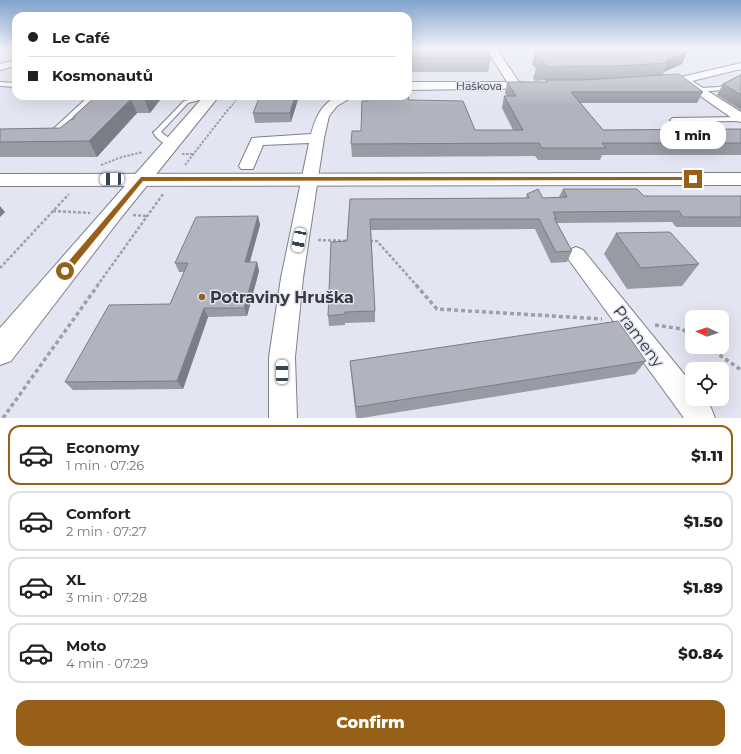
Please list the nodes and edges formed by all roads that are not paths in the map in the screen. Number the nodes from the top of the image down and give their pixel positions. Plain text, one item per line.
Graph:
1 (503, 68) edge
2 (738, 69) edge
3 (741, 77) edge
4 (681, 80) junction
5 (650, 82) edge
6 (0, 84) edge
7 (12, 85) edge
8 (412, 86) edge
9 (515, 86) junction
10 (544, 86) edge
11 (699, 90) junction
12 (91, 100) edge
13 (209, 100) edge
14 (339, 100) edge
15 (741, 119) edge
16 (673, 120) dead end
17 (69, 132) edge
18 (317, 138) junction
19 (247, 166) dead end
20 (141, 179) junction
21 (311, 179) junction
22 (741, 179) edge
23 (0, 180) edge
24 (576, 254) dead end
25 (0, 351) edge
26 (283, 418) edge
27 (701, 418) edge

1 - 9 street
2 - 4 street
3 - 11 lane
4 - 5 street
4 - 11 street
6 - 7 lane
8 - 9 street, Haškova
9 - 10 street, Haškova
11 - 15 street
12 - 17 lane
13 - 20 street
14 - 18 street
15 - 16 lane
18 - 19 street
18 - 21 street
20 - 21 street
20 - 23 street
20 - 25 street
21 - 22 street
21 - 26 street
24 - 27 street, Prameny

